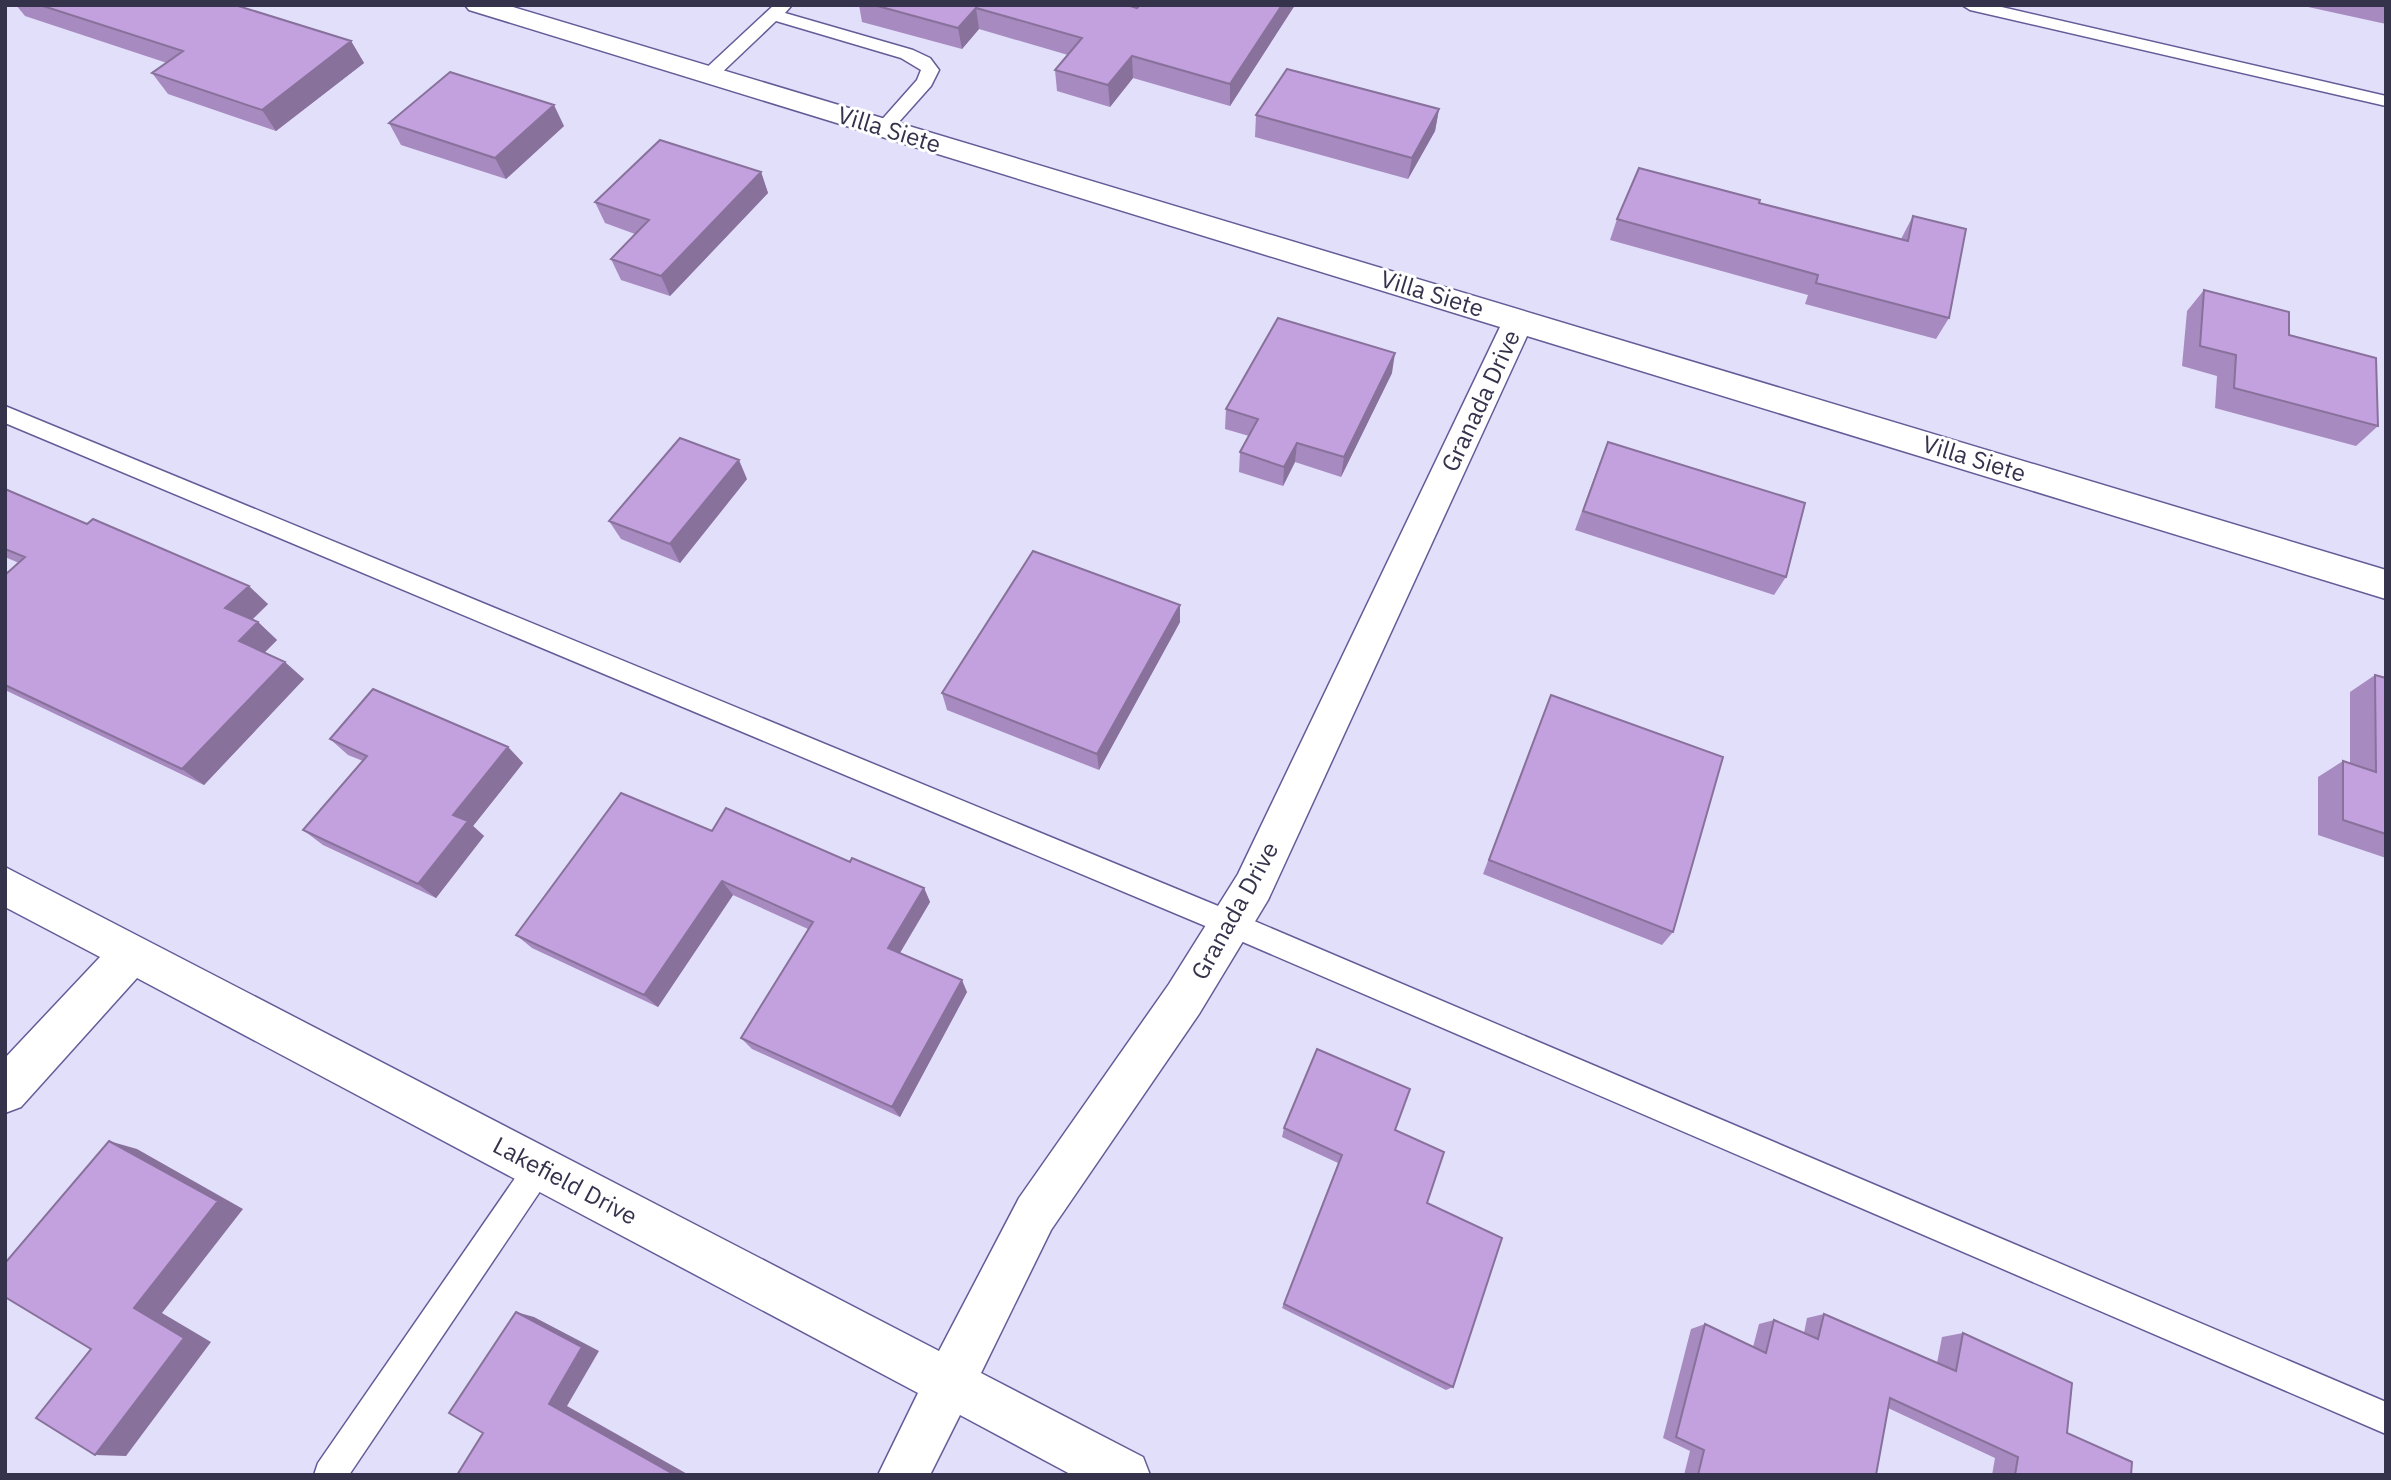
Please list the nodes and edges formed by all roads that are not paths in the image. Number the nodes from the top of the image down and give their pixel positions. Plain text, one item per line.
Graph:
1 (478, 5) edge
2 (1970, 5) edge
3 (778, 10) edge
4 (709, 75) junction
5 (2386, 102) edge
6 (884, 128) junction
7 (1519, 320) junction
8 (5, 414) edge
9 (2386, 585) edge
10 (5, 886) edge
11 (1231, 924) junction
12 (132, 953) junction
13 (5, 1091) edge
14 (539, 1168) junction
15 (948, 1382) junction
16 (2386, 1418) edge
17 (330, 1475) edge
18 (903, 1475) edge
19 (1125, 1475) edge

1 - 4 street, Villa Siete
2 - 5 lane
3 - 4 lane
3 - 6 lane
4 - 6 street, Villa Siete
6 - 7 street, Villa Siete
7 - 9 street, Villa Siete
7 - 11 street, Granada Drive
8 - 11 lane
10 - 12 street, Lakefield Drive
11 - 15 street, Granada Drive
11 - 16 lane
12 - 13 street
12 - 14 street, Lakefield Drive
14 - 15 street, Lakefield Drive
14 - 17 lane
15 - 18 street, Granada Drive
15 - 19 street, Lakefield Drive

